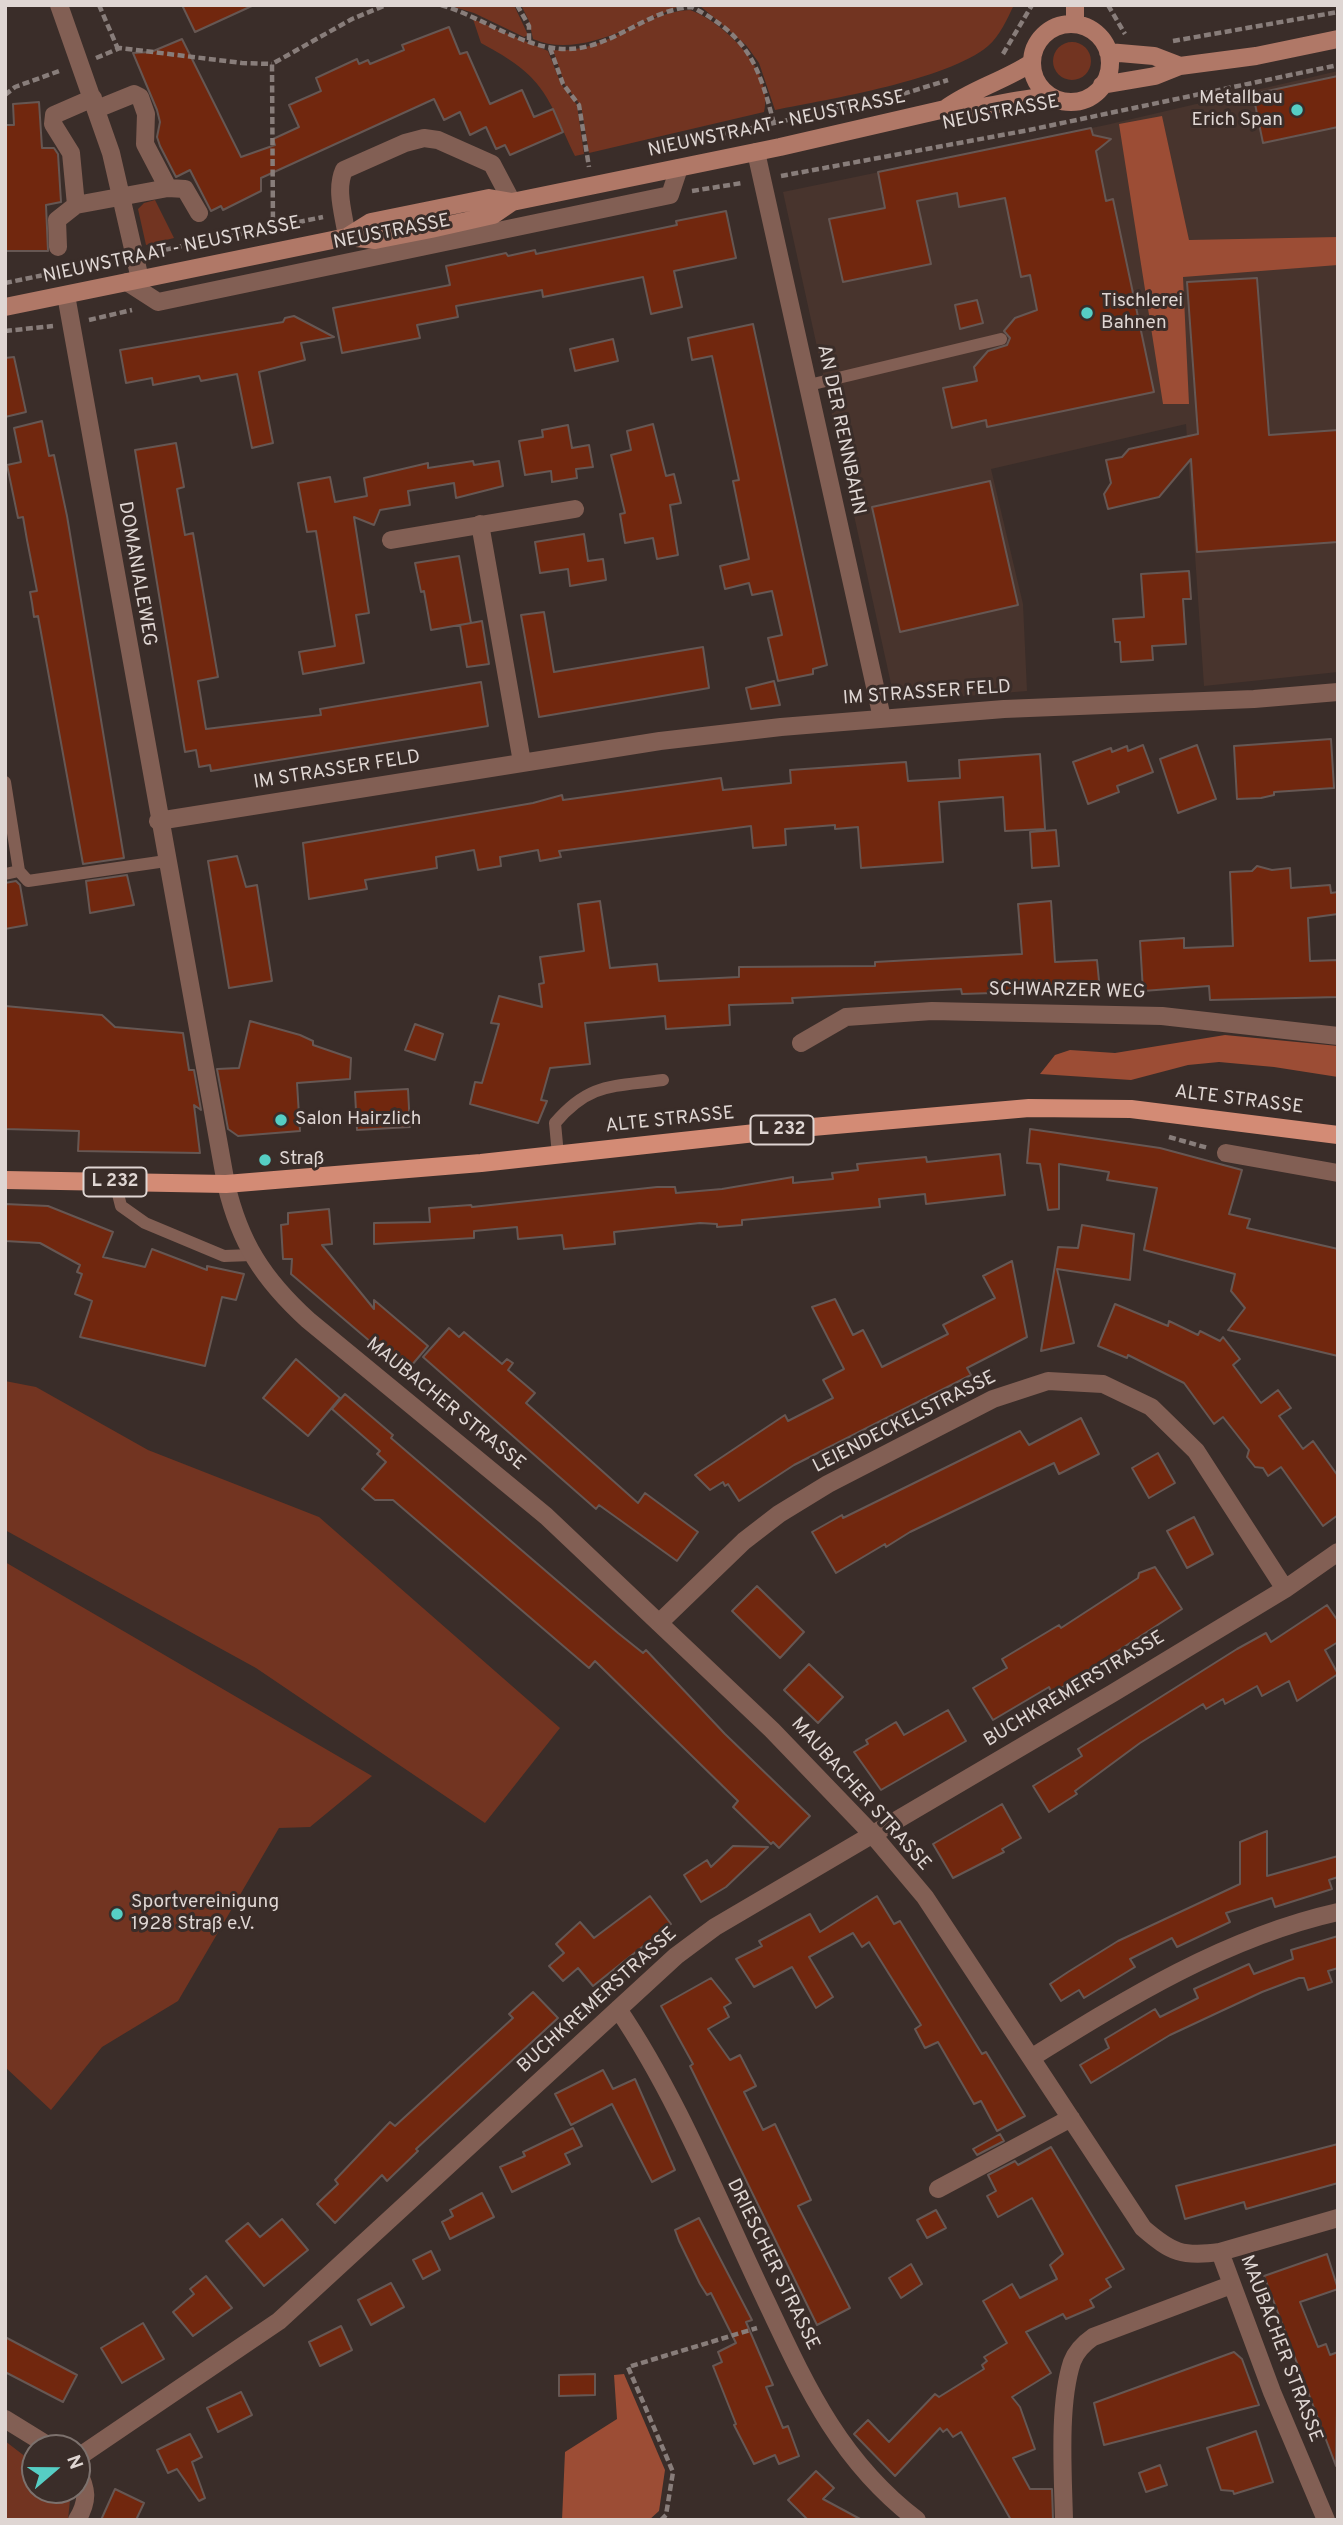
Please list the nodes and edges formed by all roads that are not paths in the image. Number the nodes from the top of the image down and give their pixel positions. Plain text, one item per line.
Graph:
1 (59, 5) edge
2 (1075, 5) edge
3 (1075, 24) junction
4 (1338, 39) edge
5 (1108, 52) junction
6 (1031, 63) junction
7 (1180, 65) junction
8 (1102, 85) junction
9 (1051, 97) junction
10 (95, 103) junction
11 (946, 109) junction
12 (756, 152) junction
13 (679, 169) junction
14 (168, 188) junction
15 (123, 197) junction
16 (512, 202) junction
17 (76, 205) junction
18 (199, 213) dead end
19 (347, 237) junction
20 (58, 247) dead end
21 (133, 281) junction
22 (66, 295) junction
23 (10, 309) edge
24 (1001, 339) dead end
25 (809, 385) junction
26 (575, 509) dead end
27 (480, 524) junction
28 (391, 540) dead end
29 (1338, 692) edge
30 (882, 718) junction
31 (522, 762) junction
32 (5, 782) edge
33 (158, 821) junction
34 (166, 861) junction
35 (19, 871) junction
36 (5, 874) edge
37 (1338, 1036) edge
38 (801, 1043) dead end
39 (663, 1080) dead end
40 (1338, 1135) edge
41 (1226, 1153) dead end
42 (558, 1155) junction
43 (1338, 1173) edge
44 (5, 1180) edge
45 (115, 1182) junction
46 (226, 1184) junction
47 (252, 1255) junction
48 (1338, 1552) edge
49 (1285, 1589) junction
50 (660, 1622) junction
51 (872, 1834) junction
52 (1338, 1912) edge
53 (618, 2009) junction
54 (1031, 2058) junction
55 (1071, 2118) junction
56 (938, 2189) dead end
57 (1338, 2218) edge
58 (1220, 2252) junction
59 (1231, 2285) junction
60 (5, 2419) edge
61 (29, 2434) edge
62 (91, 2449) edge
63 (86, 2504) edge
64 (77, 2520) edge
65 (917, 2520) edge
66 (1064, 2520) edge
67 (1326, 2520) edge

1 - 10 street
2 - 3 street
3 - 5 street
3 - 6 street
4 - 7 street
5 - 7 street
5 - 8 street
6 - 9 street
6 - 11 street
7 - 8 street
8 - 9 street
9 - 11 street, NIEUWSTRAAT - NEUSTRASSE
10 - 14 street
10 - 15 street
10 - 17 street
11 - 12 street, NIEUWSTRAAT - NEUSTRASSE
12 - 13 street, NIEUWSTRAAT - NEUSTRASSE
12 - 25 street, AN DER RENNBAHN
13 - 16 street, NIEUWSTRAAT - NEUSTRASSE
13 - 21 street, NEUSTRASSE
14 - 15 street
14 - 18 street
15 - 17 street
15 - 21 street
16 - 19 street, NEUSTRASSE
16 - 19 street
17 - 20 street
19 - 21 street, NIEUWSTRAAT - NEUSTRASSE
21 - 22 street, NIEUWSTRAAT - NEUSTRASSE
22 - 23 street, NIEUWSTRAAT - NEUSTRASSE
22 - 33 street, DOMANIALEWEG
24 - 25 lane
25 - 30 street, AN DER RENNBAHN
26 - 27 street
27 - 28 street
27 - 31 street
29 - 30 street, IM STRASSER FELD
30 - 31 street, IM STRASSER FELD
31 - 33 street, IM STRASSER FELD
32 - 35 lane
33 - 34 street, DOMANIALEWEG
34 - 35 lane
34 - 46 street, DOMANIALEWEG
35 - 36 lane
37 - 38 street, SCHWARZER WEG
39 - 42 lane
40 - 42 main road, ALTE STRASSE / L 232
41 - 43 street
42 - 46 main road, ALTE STRASSE / L 232
44 - 45 main road, ALTE STRASSE / L 232
45 - 46 main road, ALTE STRASSE / L 232
45 - 47 lane
46 - 47 street, MAUBACHER STRASSE
47 - 50 street, MAUBACHER STRASSE
48 - 49 street, BUCHKREMERSTRASSE
49 - 50 street, LEIENDECKELSTRASSE
49 - 51 street, BUCHKREMERSTRASSE
50 - 51 street, MAUBACHER STRASSE
51 - 53 street, BUCHKREMERSTRASSE
51 - 54 street, MAUBACHER STRASSE
52 - 54 street
53 - 62 street, BUCHKREMERSTRASSE
53 - 65 street, DRIESCHER STRASSE
54 - 55 street, MAUBACHER STRASSE
55 - 56 street
55 - 58 street, MAUBACHER STRASSE
57 - 58 street
58 - 59 street, MAUBACHER STRASSE
59 - 66 street
59 - 67 street, MAUBACHER STRASSE
60 - 61 street
63 - 64 street

